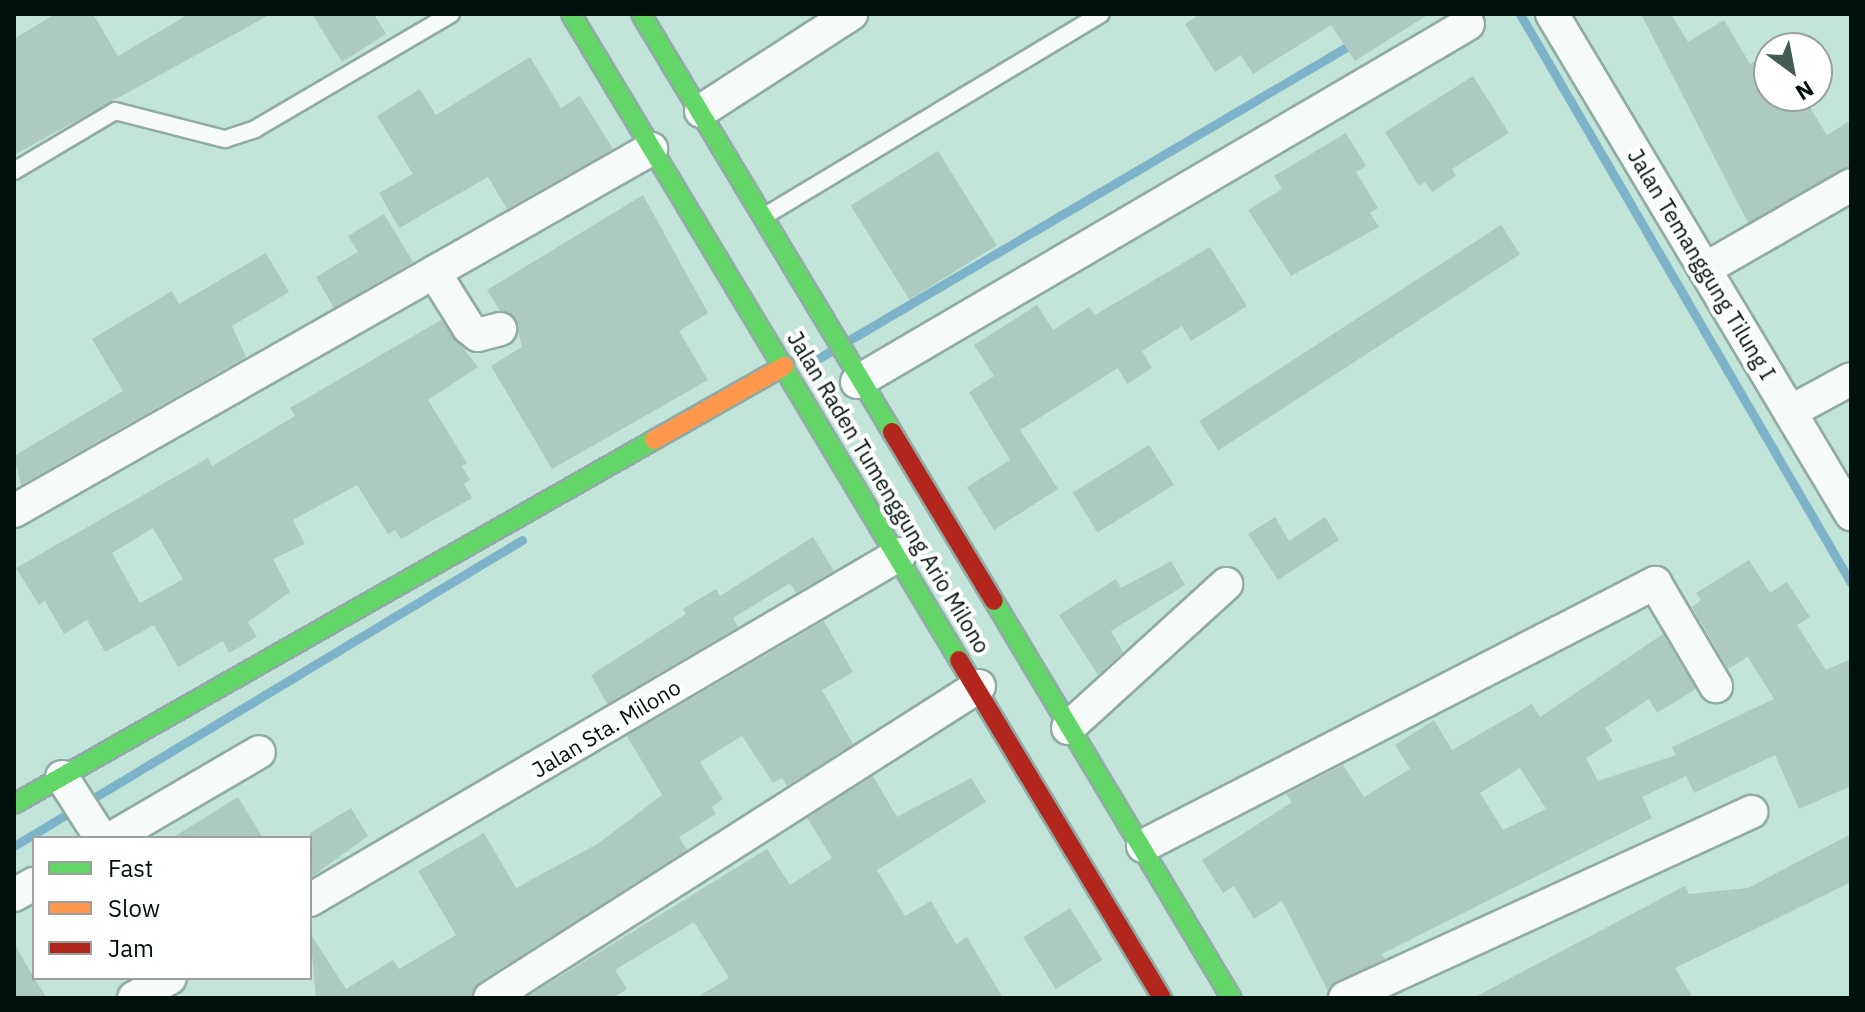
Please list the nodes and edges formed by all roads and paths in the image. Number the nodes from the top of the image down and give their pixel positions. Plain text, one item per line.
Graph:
1 (451, 14) edge
2 (571, 14) edge
3 (641, 14) edge
4 (851, 14) edge
5 (1101, 14) edge
6 (1552, 14) edge
7 (1468, 24) dead end
8 (701, 111) junction
9 (651, 149) junction
10 (14, 171) edge
11 (1851, 185) edge
12 (761, 218) junction
13 (1705, 269) junction
14 (434, 272) junction
15 (500, 329) dead end
16 (788, 372) junction
17 (1851, 379) edge
18 (856, 381) junction
19 (1790, 412) junction
20 (14, 511) edge
21 (1851, 514) edge
22 (900, 554) junction
23 (1226, 584) dead end
24 (979, 686) junction
25 (1716, 686) dead end
26 (1068, 728) junction
27 (259, 752) dead end
28 (14, 804) edge
29 (1752, 812) dead end
30 (89, 817) edge
31 (1143, 846) junction
32 (32, 885) edge
33 (14, 895) edge
34 (312, 899) edge
35 (166, 980) edge
36 (1160, 997) edge
37 (134, 998) edge
38 (490, 998) edge
39 (1232, 998) edge
40 (1345, 998) edge

1 - 10 lane
2 - 9 main road, Jalan Raden Tumenggung Ario Milono
3 - 8 main road, Jalan Raden Tumenggung Ario Milono
4 - 8 street
5 - 12 lane
6 - 13 street, Jalan Temanggung Tilung I
7 - 18 street
8 - 12 main road, Jalan Raden Tumenggung Ario Milono
9 - 14 street
9 - 16 main road, Jalan Raden Tumenggung Ario Milono
11 - 13 street
12 - 18 main road, Jalan Raden Tumenggung Ario Milono
13 - 19 street, Jalan Temanggung Tilung I
14 - 15 street
14 - 20 street
16 - 22 main road, Jalan Raden Tumenggung Ario Milono
16 - 30 main road
17 - 19 street
18 - 26 main road, Jalan Raden Tumenggung Ario Milono
19 - 21 street, Jalan Temanggung Tilung I
22 - 24 main road, Jalan Raden Tumenggung Ario Milono
22 - 34 street, Jalan Sta. Milono
23 - 26 street
24 - 36 main road, Jalan Raden Tumenggung Ario Milono
24 - 38 street
25 - 31 street
26 - 31 main road, Jalan Raden Tumenggung Ario Milono
27 - 30 street
28 - 30 main road
29 - 40 street
31 - 39 main road, Jalan Raden Tumenggung Ario Milono
32 - 33 street
35 - 37 street

